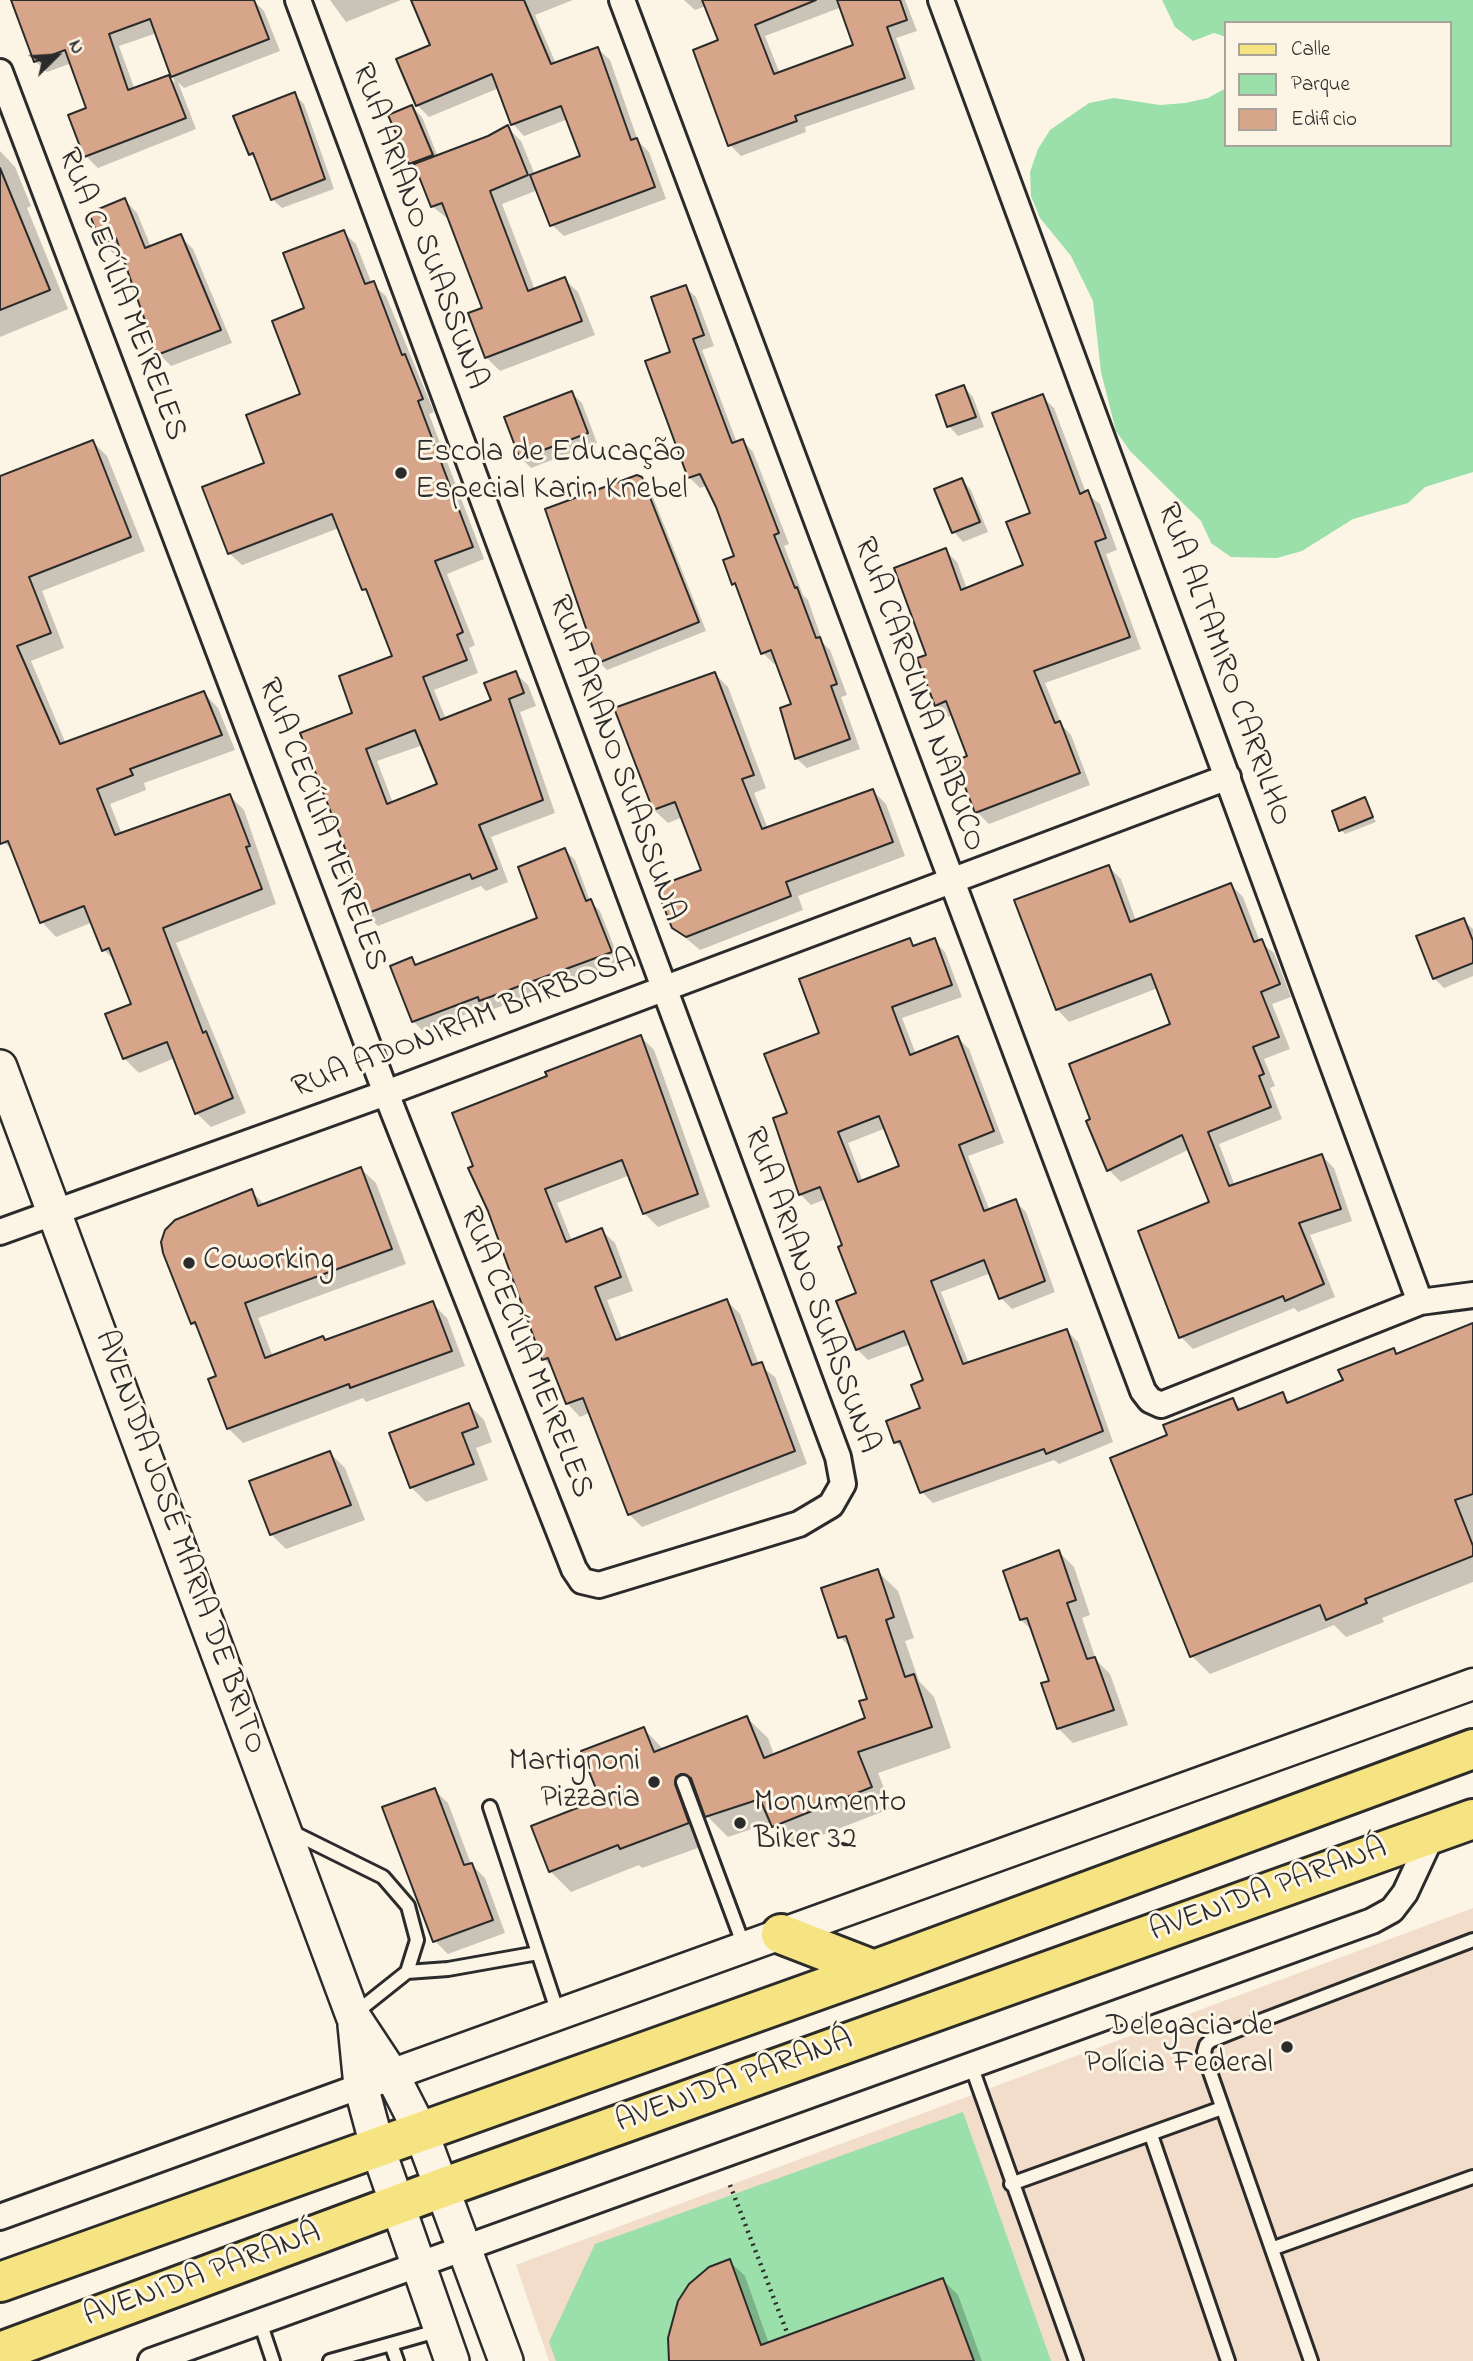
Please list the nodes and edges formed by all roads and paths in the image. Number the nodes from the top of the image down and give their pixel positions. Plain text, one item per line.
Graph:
1 (298, 0) edge
2 (622, 0) edge
3 (941, 0) edge
4 (0, 72) edge
5 (1228, 777) junction
6 (950, 880) junction
7 (663, 988) junction
8 (0, 1067) edge
9 (386, 1093) junction
10 (55, 1212) junction
11 (0, 1232) edge
12 (1473, 1295) edge
13 (1420, 1302) junction
14 (599, 1585) joint
15 (1473, 1684) edge
16 (1473, 1749) edge
17 (683, 1782) dead end
18 (490, 1807) dead end
19 (1473, 1819) edge
20 (284, 1828) junction
21 (1433, 1833) junction
22 (781, 1934) junction
23 (1473, 1940) edge
24 (744, 1947) junction
25 (538, 1953) junction
26 (874, 1970) junction
27 (407, 1972) junction
28 (558, 2014) junction
29 (354, 2017) junction
30 (971, 2065) junction
31 (376, 2081) junction
32 (1222, 2108) junction
33 (421, 2132) junction
34 (1151, 2135) junction
35 (378, 2149) junction
36 (1473, 2177) edge
37 (1012, 2184) junction
38 (730, 2185) dead end
39 (442, 2188) junction
40 (396, 2205) junction
41 (0, 2217) edge
42 (464, 2247) junction
43 (1274, 2248) junction
44 (418, 2265) junction
45 (0, 2281) edge
46 (260, 2322) junction
47 (442, 2330) junction
48 (788, 2335) dead end
49 (391, 2344) junction
50 (0, 2352) edge
51 (151, 2361) edge
52 (273, 2361) edge
53 (330, 2361) edge
54 (397, 2361) edge
55 (452, 2361) edge
56 (506, 2361) edge
57 (1076, 2361) edge
58 (1228, 2361) edge
59 (1311, 2361) edge

1 - 7 street, RUA ARIANO SUASSUNA
2 - 6 street, RUA CAROLINA NABUCO
3 - 5 street, RUA ALTAMIRO CARRILHO
4 - 9 street, RUA CECÍLIA MEIRELES
5 - 6 street, RUA ADONIRAM BARBOSA
5 - 13 street, RUA ALTAMIRO CARRILHO
6 - 7 street, RUA ADONIRAM BARBOSA
6 - 13 street, RUA CAROLINA NABUCO
7 - 9 street, RUA ADONIRAM BARBOSA
7 - 14 street, RUA ARIANO SUASSUNA
8 - 10 main road, AVENIDA JOSÉ MARIA DE BRITO
9 - 10 street, RUA ADONIRAM BARBOSA
9 - 14 street, RUA CECÍLIA MEIRELES
10 - 11 street, RUA ADONIRAM BARBOSA
10 - 20 main road, AVENIDA JOSÉ MARIA DE BRITO
12 - 13 street
15 - 22 street
16 - 26 main road, AVENIDA PARANÁ
17 - 24 lane
18 - 25 lane
19 - 21 main road, AVENIDA PARANÁ
20 - 27 lane
20 - 29 main road, AVENIDA JOSÉ MARIA DE BRITO
21 - 30 street
21 - 39 main road, AVENIDA PARANÁ
22 - 24 street
22 - 26 main road
23 - 32 lane
24 - 28 street
25 - 27 lane
25 - 28 lane
26 - 33 main road, AVENIDA PARANÁ
27 - 29 lane
28 - 31 street
29 - 31 main road, AVENIDA JOSÉ MARIA DE BRITO
30 - 37 lane
30 - 42 street
31 - 33 main road, AVENIDA JOSÉ MARIA DE BRITO
31 - 35 main road, AVENIDA JOSÉ MARIA DE BRITO
31 - 41 street
32 - 34 lane
32 - 43 lane
33 - 35 main road, AVENIDA PARANÁ
33 - 39 main road, AVENIDA JOSÉ MARIA DE BRITO
34 - 37 lane
34 - 58 lane
35 - 40 main road, AVENIDA JOSÉ MARIA DE BRITO
35 - 45 main road, AVENIDA PARANÁ
36 - 43 lane
37 - 57 lane
38 - 48 path
39 - 40 main road, AVENIDA PARANÁ
39 - 42 main road, AVENIDA JOSÉ MARIA DE BRITO
40 - 44 main road, AVENIDA JOSÉ MARIA DE BRITO
40 - 50 main road, AVENIDA PARANÁ
42 - 44 street
42 - 56 main road, AVENIDA JOSÉ MARIA DE BRITO
43 - 59 lane
44 - 46 street
44 - 47 main road, AVENIDA JOSÉ MARIA DE BRITO
46 - 51 street
46 - 52 lane
47 - 49 lane
47 - 55 main road, AVENIDA JOSÉ MARIA DE BRITO
49 - 53 lane
49 - 54 lane

